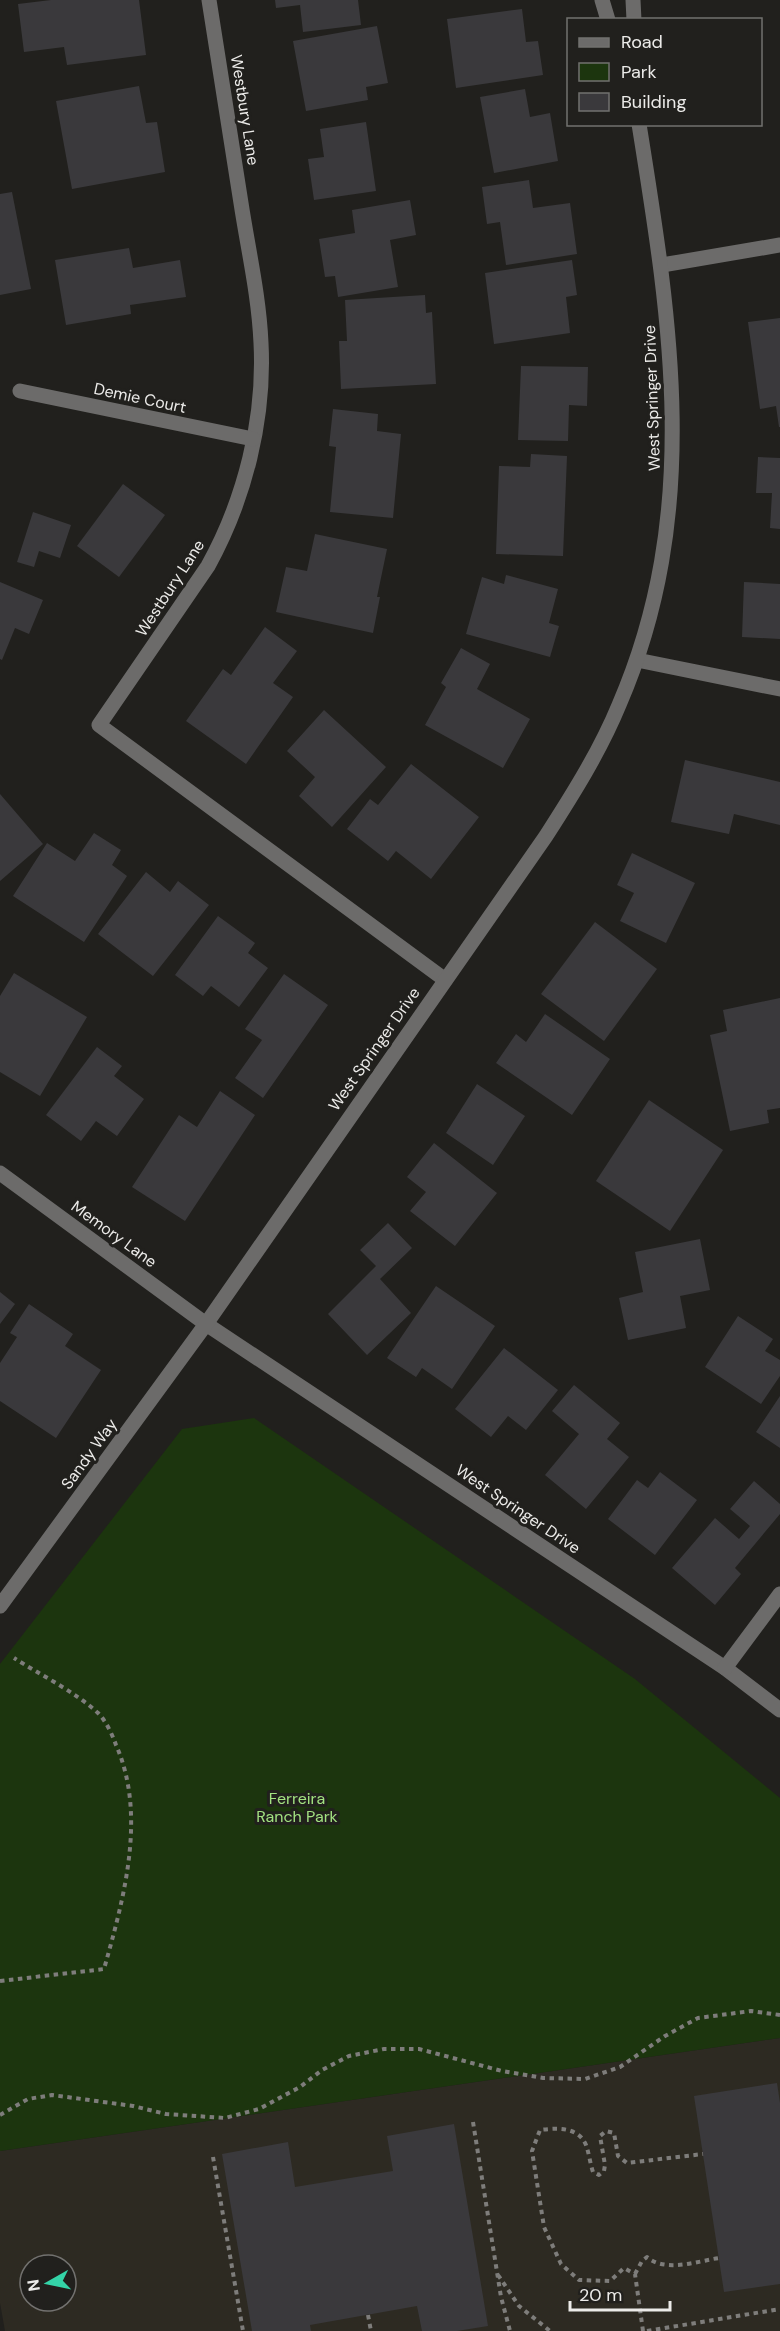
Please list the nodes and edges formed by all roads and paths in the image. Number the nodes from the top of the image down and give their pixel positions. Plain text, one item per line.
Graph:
1 (209, 0) edge
2 (602, 0) edge
3 (633, 0) edge
4 (607, 18) edge
5 (633, 18) edge
6 (639, 126) edge
7 (780, 245) edge
8 (662, 266) junction
9 (20, 391) dead end
10 (253, 439) junction
11 (637, 660) junction
12 (780, 689) edge
13 (444, 979) junction
14 (0, 1173) edge
15 (206, 1324) junction
16 (780, 1594) edge
17 (0, 1606) edge
18 (14, 1658) dead end
19 (725, 1668) junction
20 (780, 1710) edge
21 (0, 1981) edge
22 (780, 2015) edge
23 (0, 2115) edge
24 (473, 2122) dead end
25 (703, 2154) dead end
26 (213, 2157) dead end
27 (719, 2258) dead end
28 (497, 2273) junction
29 (635, 2274) junction
30 (780, 2308) edge
31 (368, 2315) dead end
32 (243, 2331) edge
33 (371, 2331) edge
34 (510, 2331) edge
35 (550, 2331) edge
36 (645, 2331) edge

1 - 10 street, Westbury Lane
2 - 4 street
3 - 5 street
6 - 8 street, West Springer Drive
7 - 8 street
8 - 11 street, West Springer Drive
9 - 10 street, Demie Court
10 - 13 street, Westbury Lane
11 - 12 street
11 - 13 street, West Springer Drive
13 - 15 street, West Springer Drive
14 - 15 street, Memory Lane
15 - 17 street, Sandy Way
15 - 19 street, West Springer Drive
16 - 19 street
18 - 21 path
19 - 20 street, West Springer Drive
22 - 23 path
24 - 28 path
25 - 29 path
26 - 32 path
27 - 29 path
28 - 34 path
28 - 35 path
29 - 36 path
30 - 36 path
31 - 33 path

